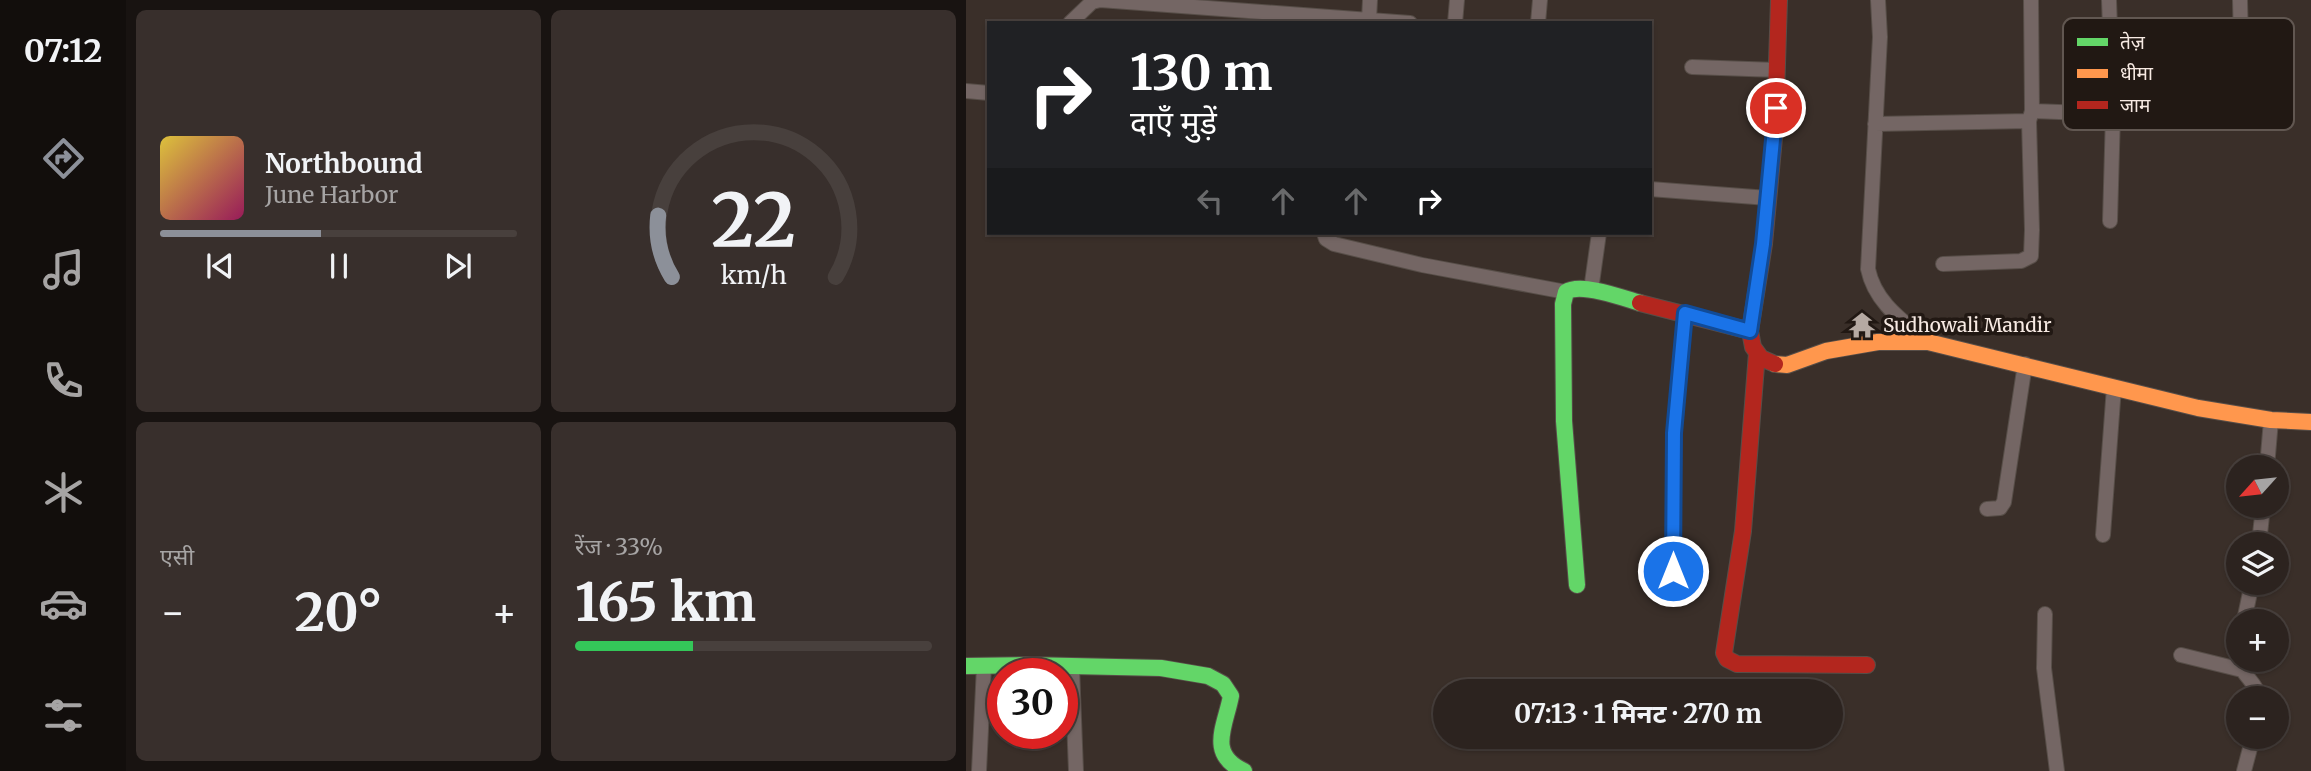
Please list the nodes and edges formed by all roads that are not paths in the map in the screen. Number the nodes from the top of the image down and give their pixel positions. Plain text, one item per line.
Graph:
1 (1109, 0) edge
2 (1370, 0) edge
3 (1457, 0) edge
4 (1540, 0) edge
5 (1779, 0) edge
6 (1878, 0) edge
7 (2031, 0) edge
8 (2109, 0) edge
9 (2240, 0) edge
10 (1194, 3) edge
11 (1278, 6) edge
12 (2110, 18) edge
13 (2240, 18) edge
14 (1369, 20) junction
15 (1072, 21) edge
16 (1383, 21) edge
17 (1455, 21) edge
18 (1538, 21) edge
19 (1692, 67) dead end
20 (1777, 71) junction
21 (966, 91) edge
22 (987, 93) edge
23 (2063, 115) edge
24 (2031, 116) junction
25 (1875, 124) junction
26 (2113, 130) edge
27 (1652, 189) edge
28 (1768, 198) junction
29 (2110, 220) dead end
30 (1325, 235) edge
31 (1599, 235) edge
32 (1943, 264) dead end
33 (1591, 290) junction
34 (1566, 292) junction
35 (1685, 313) junction
36 (1750, 331) junction
37 (1927, 342) junction
38 (1757, 353) junction
39 (2025, 364) junction
40 (2114, 387) junction
41 (2271, 419) junction
42 (2311, 422) edge
43 (2267, 455) edge
44 (1987, 509) dead end
45 (2103, 535) dead end
46 (1673, 571) dead end
47 (1577, 585) dead end
48 (2045, 614) dead end
49 (2181, 655) dead end
50 (1867, 665) dead end
51 (966, 666) edge
52 (984, 666) junction
53 (987, 666) edge
54 (2226, 666) edge
55 (1078, 667) edge
56 (2244, 672) edge
57 (2255, 686) edge
58 (1075, 749) edge
59 (2250, 749) edge
60 (966, 770) edge
61 (979, 771) edge
62 (1076, 771) edge
63 (1244, 771) edge
64 (2057, 771) edge
65 (2244, 771) edge

1 - 10 street
1 - 15 street
2 - 14 street
3 - 17 street
4 - 18 street
5 - 20 street
6 - 25 street
7 - 24 street
8 - 12 street
9 - 13 street
10 - 11 street
11 - 14 street
14 - 16 street
19 - 20 street
20 - 28 street
21 - 22 street
23 - 24 street
24 - 25 street
24 - 32 street
25 - 37 street
26 - 29 street
27 - 28 street
28 - 36 street
30 - 34 street
31 - 33 street
33 - 34 street
33 - 35 street
34 - 47 street
35 - 36 street
35 - 46 street
36 - 38 street
37 - 38 street
37 - 39 street
38 - 50 street
39 - 40 street
39 - 44 street
40 - 41 street
40 - 45 street
41 - 42 street
41 - 43 street
48 - 64 street
49 - 54 street
51 - 52 street
52 - 53 street
52 - 61 street
55 - 63 street
56 - 57 street
58 - 62 street
59 - 65 street
60 - 61 street

